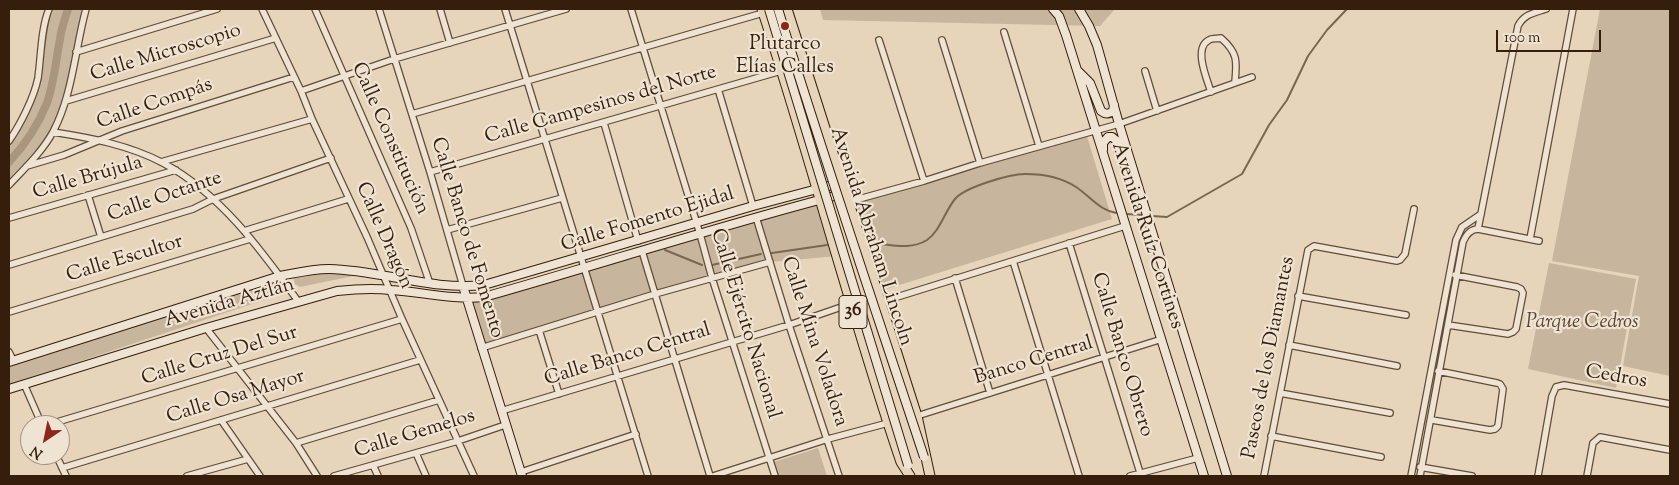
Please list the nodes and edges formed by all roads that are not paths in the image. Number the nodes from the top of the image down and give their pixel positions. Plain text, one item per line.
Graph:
1 (49, 9) edge
2 (86, 9) edge
3 (217, 9) edge
4 (262, 9) edge
5 (315, 9) edge
6 (379, 9) edge
7 (440, 9) edge
8 (505, 9) edge
9 (566, 9) edge
10 (631, 9) edge
11 (778, 9) edge
12 (787, 9) edge
13 (1053, 9) edge
14 (1079, 9) edge
15 (1546, 9) edge
16 (1573, 9) edge
17 (765, 10) edge
18 (510, 25) junction
19 (1004, 32) dead end
20 (276, 38) junction
21 (879, 40) dead end
22 (942, 40) dead end
23 (450, 43) junction
24 (643, 48) junction
25 (76, 52) junction
26 (394, 59) junction
27 (1077, 69) junction
28 (781, 71) junction
29 (1145, 71) dead end
30 (343, 76) junction
31 (1252, 77) dead end
32 (294, 78) junction
33 (528, 81) junction
34 (1235, 82) junction
35 (718, 89) junction
36 (301, 91) junction
37 (1210, 92) junction
38 (66, 101) junction
39 (1114, 105) junction
40 (662, 106) junction
41 (1157, 111) junction
42 (412, 114) junction
43 (312, 120) junction
44 (604, 123) junction
45 (1119, 124) junction
46 (1096, 130) junction
47 (53, 132) junction
48 (101, 140) junction
49 (546, 140) junction
50 (9, 141) edge
51 (1038, 146) junction
52 (1103, 152) junction
53 (331, 158) junction
54 (161, 162) junction
55 (980, 163) junction
56 (26, 166) junction
57 (176, 170) junction
58 (430, 172) junction
59 (924, 181) junction
60 (842, 182) junction
61 (9, 185) edge
62 (817, 190) junction
63 (88, 195) junction
64 (562, 198) junction
65 (847, 198) junction
66 (213, 199) junction
67 (348, 200) junction
68 (820, 200) junction
69 (1143, 200) junction
70 (753, 206) junction
71 (1414, 209) dead end
72 (1481, 214) junction
73 (854, 216) junction
74 (756, 217) junction
75 (9, 218) edge
76 (828, 223) junction
77 (697, 224) junction
78 (1125, 226) junction
79 (1478, 229) junction
80 (447, 230) junction
81 (244, 231) junction
82 (700, 234) junction
83 (101, 237) junction
84 (250, 239) junction
85 (1530, 239) junction
86 (638, 241) junction
87 (1539, 241) dead end
88 (1069, 243) junction
89 (642, 251) junction
90 (581, 258) junction
91 (1013, 261) junction
92 (770, 262) junction
93 (9, 265) edge
94 (584, 269) junction
95 (1450, 274) junction
96 (280, 276) junction
97 (383, 276) junction
98 (1458, 276) junction
99 (712, 278) junction
100 (955, 278) junction
101 (430, 284) junction
102 (463, 286) junction
103 (389, 289) junction
104 (655, 294) junction
105 (1298, 296) junction
106 (467, 299) junction
107 (298, 301) junction
108 (880, 302) junction
109 (850, 304) junction
110 (9, 312) edge
111 (597, 312) junction
112 (1406, 314) dead end
113 (402, 319) junction
114 (788, 325) junction
115 (1448, 325) junction
116 (206, 328) junction
117 (539, 330) junction
118 (1162, 339) junction
119 (732, 342) junction
120 (1289, 345) junction
121 (481, 348) junction
122 (9, 352) edge
123 (1105, 356) junction
124 (674, 359) junction
125 (420, 360) junction
126 (11, 361) edge
127 (1397, 366) dead end
128 (238, 367) junction
129 (1432, 370) junction
130 (1440, 372) junction
131 (1047, 375) junction
132 (617, 376) junction
133 (24, 384) junction
134 (9, 389) edge
135 (990, 392) junction
136 (1280, 393) junction
137 (559, 394) junction
138 (439, 400) junction
139 (1670, 404) edge
140 (268, 406) junction
141 (501, 411) junction
142 (1390, 413) dead end
143 (38, 415) edge
144 (916, 416) junction
145 (70, 418) edge
146 (221, 420) junction
147 (1432, 420) junction
148 (888, 423) junction
149 (505, 425) junction
150 (636, 434) junction
151 (1271, 436) junction
152 (828, 438) junction
153 (458, 441) junction
154 (296, 443) junction
155 (1670, 450) edge
156 (416, 453) junction
157 (1381, 457) dead end
158 (248, 458) junction
159 (769, 458) junction
160 (1198, 458) junction
161 (61, 465) edge
162 (373, 466) junction
163 (1413, 466) junction
164 (1422, 467) junction
165 (62, 468) junction
166 (521, 474) edge
167 (1141, 475) edge
168 (66, 476) edge
169 (187, 476) edge
170 (260, 476) edge
171 (317, 476) edge
172 (334, 476) edge
173 (378, 476) edge
174 (426, 476) edge
175 (474, 476) edge
176 (648, 476) edge
177 (711, 476) edge
178 (775, 476) edge
179 (839, 476) edge
180 (911, 476) edge
181 (930, 476) edge
182 (1079, 476) edge
183 (1130, 476) edge
184 (1204, 476) edge
185 (1227, 476) edge
186 (1264, 476) edge
187 (1412, 476) edge
188 (1420, 476) edge
189 (1472, 476) edge
190 (1538, 476) edge
191 (1587, 476) edge

1 - 50 street
2 - 25 street
3 - 25 street
4 - 20 street, Calle Dragón
5 - 30 street, Calle Constitución
6 - 26 street, Calle Banco de Fomento
7 - 23 street
8 - 18 street
9 - 18 street
10 - 24 street, Calle Ejército Nacional
11 - 181 main road, Avenida Abraham Lincoln / 36, bridge
12 - 60 main road, Avenida Abraham Lincoln / 36
13 - 27 main road, Avenida Ruíz Cortines
14 - 39 main road, Avenida Ruíz Cortines
15 - 72 street
16 - 85 street
17 - 24 street
17 - 28 main road, Avenida Abraham Lincoln / 36
17 - 180 main road, 36, bridge
18 - 23 street
18 - 33 street
19 - 51 street
20 - 32 street, Calle Dragón
20 - 38 street, Calle Microscopio
21 - 59 street
22 - 55 street
23 - 26 street
24 - 33 street
24 - 40 street, Calle Ejército Nacional
25 - 38 street
26 - 30 street
26 - 42 street, Calle Banco de Fomento
27 - 39 main road
27 - 46 main road, Avenida Ruíz Cortines
28 - 35 street, Calle Campesinos del Norte
28 - 62 main road, Avenida Abraham Lincoln / 36
29 - 41 street
30 - 36 street
30 - 101 street, Calle Constitución
31 - 34 street
32 - 36 street, Calle Dragón
32 - 48 street, Calle Compás
33 - 42 street
33 - 49 street
34 - 37 street
34 - 37 street
35 - 40 street, Calle Campesinos del Norte
35 - 70 street
36 - 43 street, Calle Dragón
37 - 41 street
38 - 47 street
39 - 45 main road, Avenida Ruíz Cortines
40 - 44 street, Calle Campesinos del Norte
40 - 77 street, Calle Ejército Nacional
41 - 45 street
42 - 58 street, Calle Banco de Fomento
43 - 53 street, Calle Dragón
43 - 54 street, Calle Brújula
44 - 49 street, Calle Campesinos del Norte
44 - 86 street
45 - 46 street
45 - 69 main road, Avenida Ruíz Cortines
46 - 51 street
46 - 52 main road, Avenida Ruíz Cortines
47 - 48 street
47 - 56 street
48 - 54 street
48 - 56 street, Calle Compás
49 - 58 street, Calle Campesinos del Norte
49 - 64 street
51 - 55 street
52 - 69 main road
52 - 78 main road, Avenida Ruíz Cortines
53 - 66 street, Calle Octante
53 - 67 street, Calle Dragón
54 - 57 street
55 - 59 street
56 - 61 street
57 - 63 street, Calle Brújula
57 - 66 street
58 - 80 street, Calle Banco de Fomento
59 - 65 street
60 - 62 main road, Calle Fomento Ejidal
60 - 65 main road, Avenida Abraham Lincoln / 36
62 - 68 main road, Avenida Abraham Lincoln / 36
62 - 70 main road, Calle Fomento Ejidal
63 - 75 street, Calle Brújula
63 - 83 street
64 - 80 street
64 - 90 street
65 - 68 main road, Calle Fomento Ejidal
65 - 73 main road, Avenida Abraham Lincoln / 36
66 - 81 street
66 - 83 street, Calle Octante
67 - 81 street
67 - 97 street, Calle Dragón
68 - 74 main road, Calle Fomento Ejidal
68 - 76 main road, Avenida Abraham Lincoln / 36
69 - 185 main road, Avenida Ruíz Cortines
70 - 77 main road, Calle Fomento Ejidal
71 - 105 street, Paseos de los Diamantes
72 - 79 street
72 - 95 street
73 - 76 main road
73 - 108 main road, Avenida Abraham Lincoln / 36
74 - 82 main road, Calle Fomento Ejidal
74 - 92 street, Calle Mina Voladora
76 - 109 main road, Avenida Abraham Lincoln / 36
77 - 82 street, Calle Ejército Nacional
77 - 86 main road, Calle Fomento Ejidal
78 - 88 street
78 - 118 main road, Avenida Ruíz Cortines
79 - 85 street
79 - 98 street
80 - 102 street, Calle Banco de Fomento
81 - 84 street
82 - 89 main road, Calle Fomento Ejidal
82 - 99 street, Calle Ejército Nacional
83 - 93 street, Calle Octante
84 - 96 street
84 - 110 street, Calle Escultor
85 - 87 street
86 - 90 main road, Calle Fomento Ejidal
88 - 91 street
88 - 123 street, Calle Banco Obrero
89 - 94 main road, Calle Fomento Ejidal
89 - 104 street
90 - 94 street
90 - 102 main road, Calle Fomento Ejidal
91 - 100 street
91 - 131 street
92 - 99 street
92 - 114 street, Calle Mina Voladora
94 - 106 main road, Calle Fomento Ejidal
94 - 111 street
95 - 98 street
95 - 129 street
96 - 97 main road, Avenida Aztlán
96 - 107 street
96 - 126 main road, Avenida Aztlán
97 - 101 main road, Avenida Aztlán
97 - 103 street, Calle Dragón
98 - 115 street
98 - 115 street
99 - 104 street
99 - 119 street, Calle Ejército Nacional
100 - 108 street
100 - 135 street
101 - 102 main road, Avenida Aztlán
102 - 106 main road, Calle Banco de Fomento
103 - 106 main road, Avenida Aztlán
103 - 107 main road, Avenida Aztlán
103 - 113 street, Calle Dragón
104 - 111 street
104 - 124 street
105 - 112 street
105 - 120 street, Paseos de los Diamantes
106 - 121 main road, Calle Banco de Fomento
107 - 116 main road, Avenida Aztlán
108 - 144 main road, Avenida Abraham Lincoln / 36
109 - 114 street, Calle Banco Central
109 - 148 main road, Avenida Abraham Lincoln / 36
111 - 117 street
111 - 132 street
113 - 125 street, Calle Dragón
113 - 128 street, Calle Cruz Del Sur
114 - 119 street, Calle Banco Central
114 - 152 street, Calle Mina Voladora
115 - 130 street
116 - 128 street
116 - 133 main road, Avenida Aztlán
117 - 121 street
117 - 137 street
118 - 123 street, Banco Central
118 - 160 main road, Avenida Ruíz Cortines
119 - 124 street, Calle Banco Central
119 - 159 street, Calle Ejército Nacional
120 - 127 street
120 - 136 street, Paseos de los Diamantes
121 - 141 main road, Calle Banco de Fomento
122 - 126 street
123 - 131 street, Banco Central
123 - 167 street, Calle Banco Obrero
124 - 132 street, Calle Banco Central
124 - 177 street
125 - 138 street, Calle Dragón
125 - 140 street, Calle Osa Mayor
128 - 140 street
128 - 145 street, Calle Cruz Del Sur
129 - 130 street
129 - 163 street
130 - 147 street
130 - 147 street
131 - 135 street, Banco Central
131 - 182 street
132 - 137 street, Calle Banco Central
132 - 150 street
133 - 134 main road, Avenida Aztlán
133 - 143 street
135 - 144 street, Banco Central
136 - 142 street
136 - 151 street, Paseos de los Diamantes
137 - 141 street, Calle Banco Central
138 - 153 street, Calle Dragón
138 - 154 street
139 - 190 street, Cedros
140 - 146 street, Calle Osa Mayor
140 - 154 street
141 - 149 main road, Calle Banco de Fomento
144 - 181 main road, Avenida Abraham Lincoln / 36
146 - 158 street
146 - 165 street, Calle Osa Mayor
147 - 164 street
148 - 152 street
148 - 180 main road, Avenida Abraham Lincoln / 36
149 - 153 street, Calle Gemelos
149 - 166 main road, Calle Banco de Fomento
150 - 166 street
150 - 176 street
151 - 157 street
151 - 186 street, Paseos de los Diamantes
152 - 159 street
152 - 179 street, Calle Mina Voladora
153 - 156 street, Calle Gemelos
153 - 175 street, Calle Dragón
154 - 171 street
155 - 191 street
156 - 162 street, Calle Gemelos
156 - 174 street
158 - 169 street
158 - 170 street
159 - 177 street
159 - 178 street, Calle Ejército Nacional
160 - 167 street
160 - 184 main road, Avenida Ruíz Cortines
161 - 165 street
162 - 172 street, Calle Gemelos
162 - 173 street
163 - 164 street
163 - 187 street
164 - 188 street
164 - 189 street
165 - 168 street
167 - 183 street

